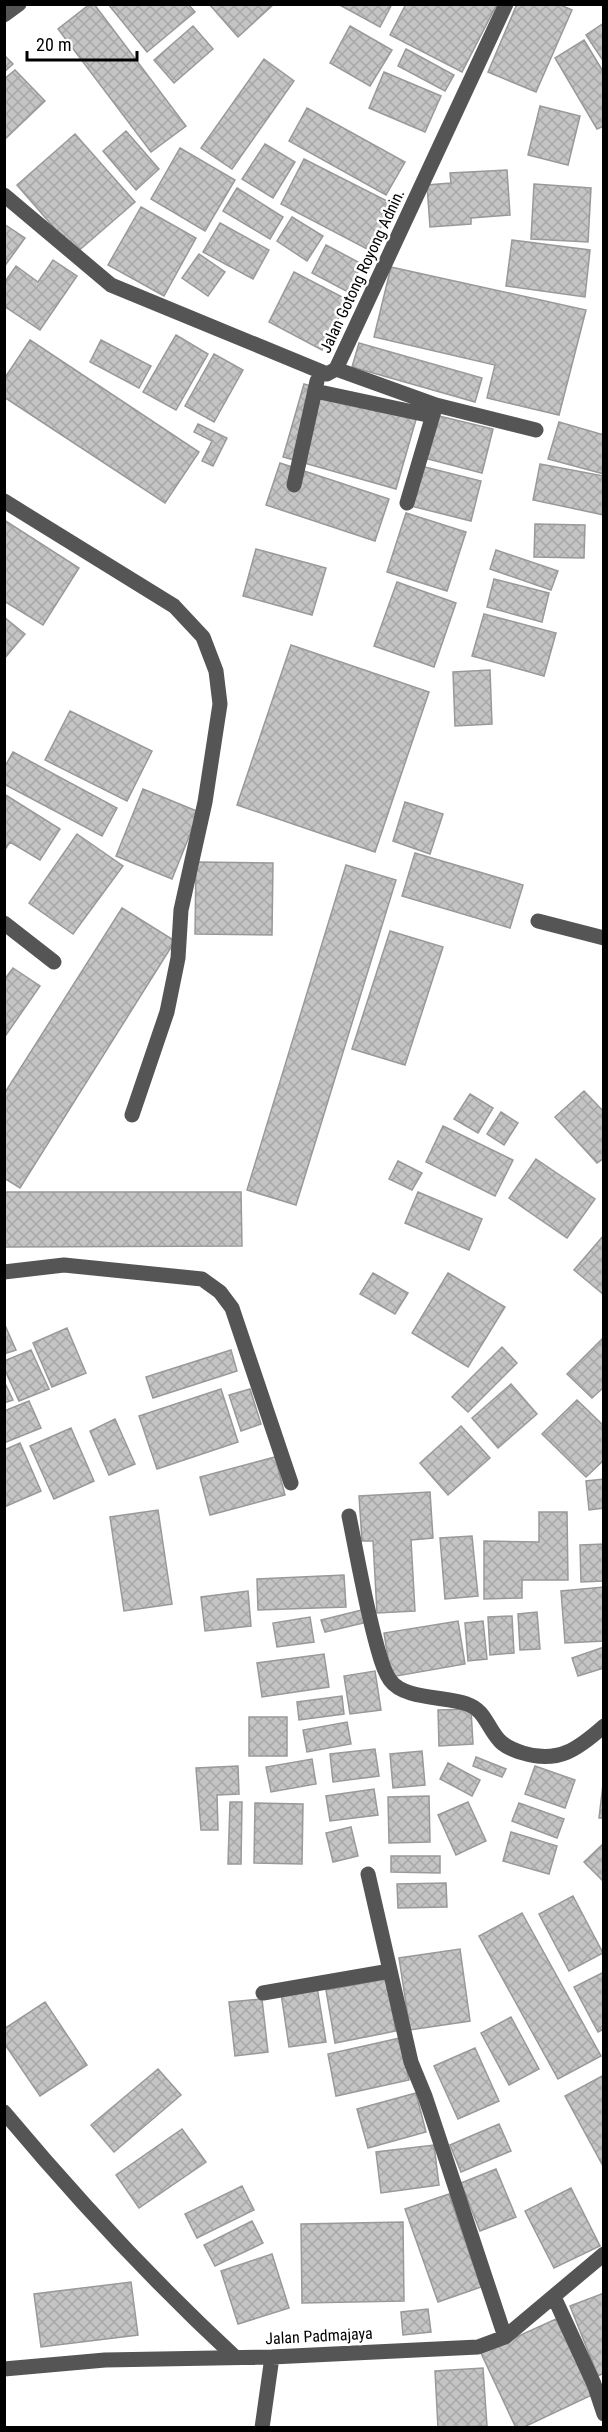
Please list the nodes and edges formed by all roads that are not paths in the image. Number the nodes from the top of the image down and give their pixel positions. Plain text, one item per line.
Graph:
1 (19, 4) edge
2 (506, 4) edge
3 (4, 15) edge
4 (4, 195) edge
5 (328, 371) junction
6 (315, 391) junction
7 (434, 411) junction
8 (536, 430) dead end
9 (294, 485) dead end
10 (4, 501) edge
11 (407, 503) dead end
12 (538, 921) dead end
13 (4, 923) edge
14 (603, 938) edge
15 (54, 962) dead end
16 (132, 1115) dead end
17 (4, 1272) edge
18 (291, 1483) dead end
19 (350, 1516) dead end
20 (603, 1726) edge
21 (369, 1874) dead end
22 (390, 1971) junction
23 (262, 1993) dead end
24 (4, 2112) edge
25 (603, 2254) edge
26 (554, 2297) junction
27 (505, 2337) junction
28 (235, 2357) junction
29 (272, 2357) junction
30 (4, 2369) edge
31 (603, 2414) edge
32 (262, 2427) edge

1 - 3 street
2 - 5 street, Jalan Gotong Royong Adnin.
4 - 5 street, Jalan Gotong Royong Adnin.
5 - 6 street
5 - 7 street
6 - 7 street
6 - 9 street
7 - 8 street
7 - 11 street
10 - 16 street
12 - 14 street
13 - 15 street
17 - 18 street
19 - 20 street
21 - 22 street
22 - 23 street
22 - 27 street
24 - 28 street
25 - 26 street, Jalan Padmajaya
26 - 27 street, Jalan Padmajaya
26 - 31 street
27 - 29 street, Jalan Padmajaya
28 - 29 street, Jalan Padmajaya
28 - 30 street, Jalan Padmajaya
29 - 32 street

